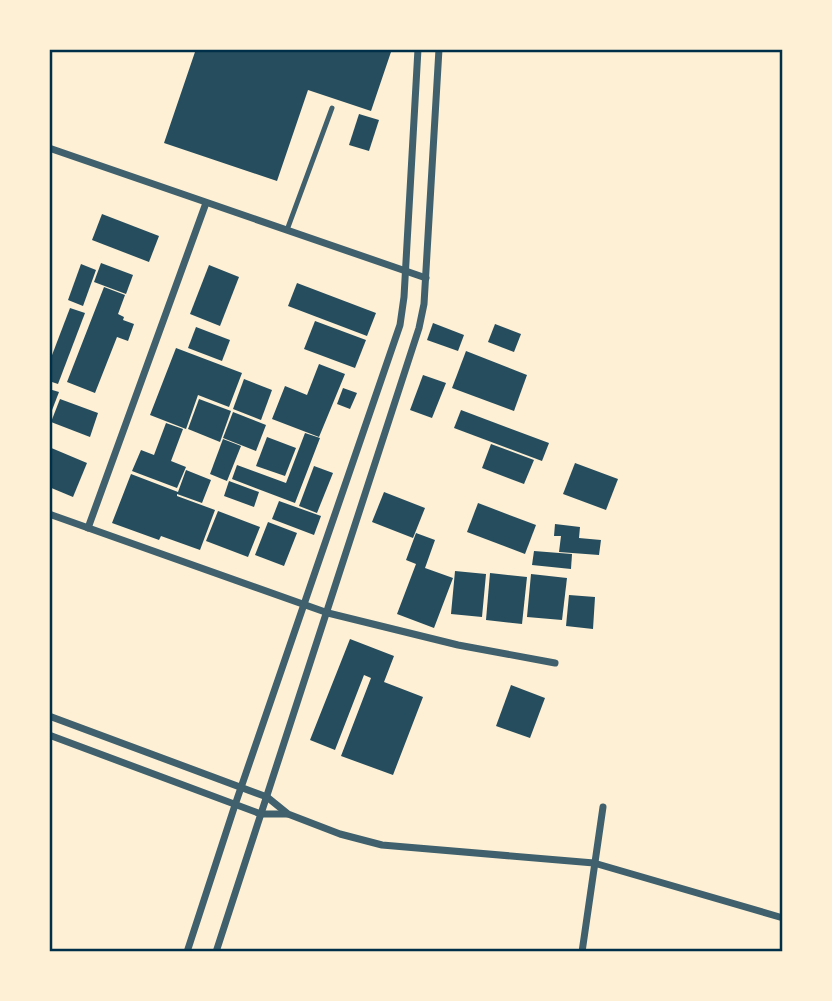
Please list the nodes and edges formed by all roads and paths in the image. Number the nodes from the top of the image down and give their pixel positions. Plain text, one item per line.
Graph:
1 (418, 49) edge
2 (439, 49) edge
3 (332, 108) dead end
4 (49, 148) edge
5 (206, 203) junction
6 (287, 230) junction
7 (405, 271) junction
8 (426, 278) junction
9 (49, 514) edge
10 (88, 528) junction
11 (305, 605) junction
12 (328, 613) junction
13 (555, 663) dead end
14 (49, 716) edge
15 (49, 735) edge
16 (241, 787) junction
17 (267, 797) junction
18 (235, 805) junction
19 (603, 807) dead end
20 (261, 814) junction
21 (288, 814) junction
22 (594, 863) junction
23 (783, 918) edge
24 (187, 952) edge
25 (216, 952) edge
26 (582, 952) edge

1 - 7 street
2 - 8 street
3 - 6 lane
4 - 5 street
5 - 6 street
5 - 10 street
6 - 7 street
7 - 8 street
7 - 11 street
8 - 12 street
9 - 10 street
10 - 11 street
11 - 12 street
11 - 16 street
12 - 13 street
12 - 17 street
14 - 16 street
15 - 18 street
16 - 17 street
16 - 18 street
17 - 20 street
17 - 21 street
18 - 20 street
18 - 24 street
19 - 22 street
20 - 21 street
20 - 25 street
21 - 22 street
22 - 23 street
22 - 26 street

